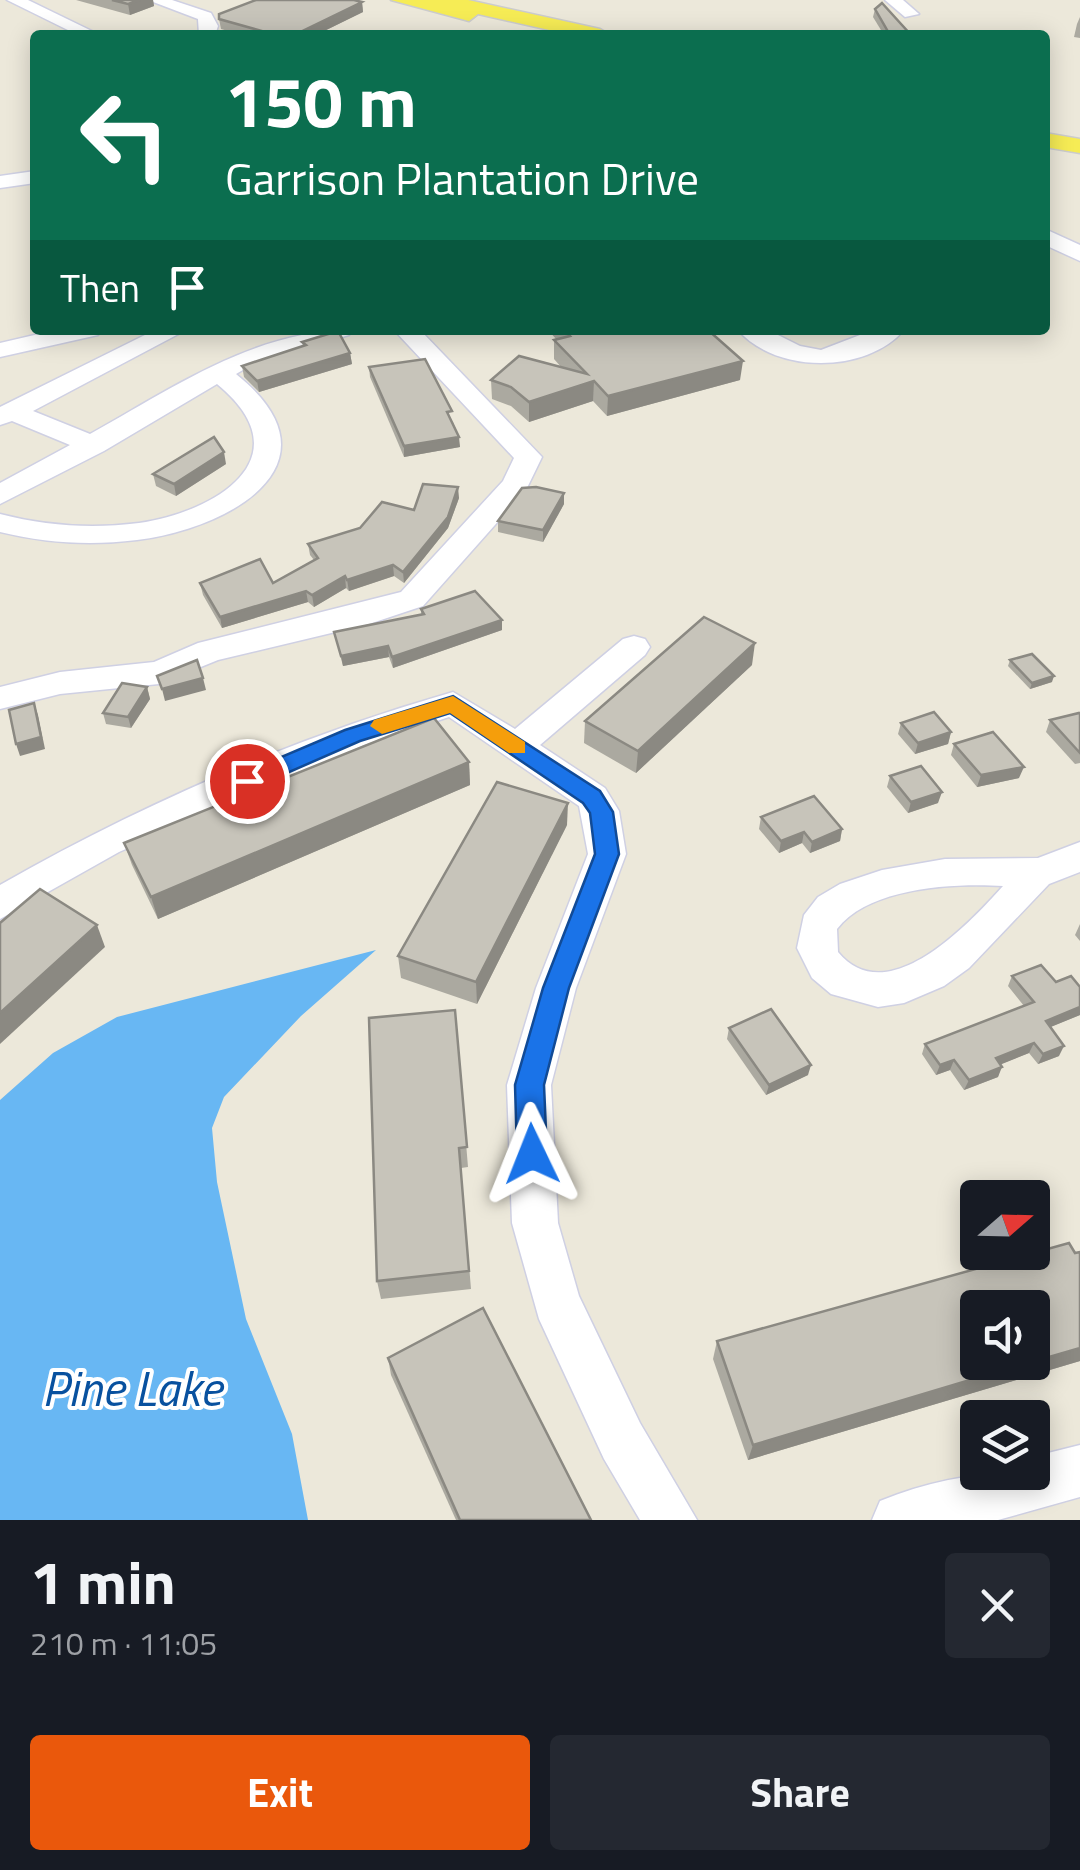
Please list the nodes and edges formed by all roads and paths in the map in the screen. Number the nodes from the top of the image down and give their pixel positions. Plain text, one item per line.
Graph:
1 (156, 0) edge
2 (441, 0) edge
3 (893, 0) edge
4 (76, 1) edge
5 (416, 1) edge
6 (473, 4) edge
7 (27, 5) edge
8 (0, 11) edge
9 (911, 14) dead end
10 (81, 30) edge
11 (209, 30) edge
12 (535, 30) edge
13 (580, 30) edge
14 (1050, 132) edge
15 (1080, 137) edge
16 (1050, 141) edge
17 (1080, 146) edge
18 (30, 178) edge
19 (0, 182) edge
20 (1050, 239) edge
21 (1080, 254) edge
22 (67, 335) edge
23 (164, 335) edge
24 (319, 335) edge
25 (411, 335) edge
26 (760, 335) edge
27 (880, 335) edge
28 (0, 350) edge
29 (219, 373) junction
30 (44, 395) junction
31 (6, 414) edge
32 (103, 440) junction
33 (0, 495) edge
34 (0, 523) edge
35 (634, 647) dead end
36 (0, 698) edge
37 (516, 747) junction
38 (1080, 856) edge
39 (1036, 874) junction
40 (0, 904) edge
41 (1080, 1471) edge
42 (670, 1520) edge
43 (899, 1520) edge

1 - 11 street
2 - 6 main road
3 - 9 street
4 - 7 street
5 - 12 main road
6 - 13 main road
7 - 8 street
7 - 10 street
14 - 15 main road
16 - 17 main road
18 - 19 street
20 - 21 street
22 - 28 street
23 - 30 street
24 - 29 street
25 - 36 street
26 - 27 street
29 - 32 street
29 - 34 street
30 - 31 street
30 - 32 street
31 - 32 street
32 - 33 street
35 - 37 street
37 - 40 street
37 - 42 street
38 - 39 street
39 - 39 street
41 - 43 street

